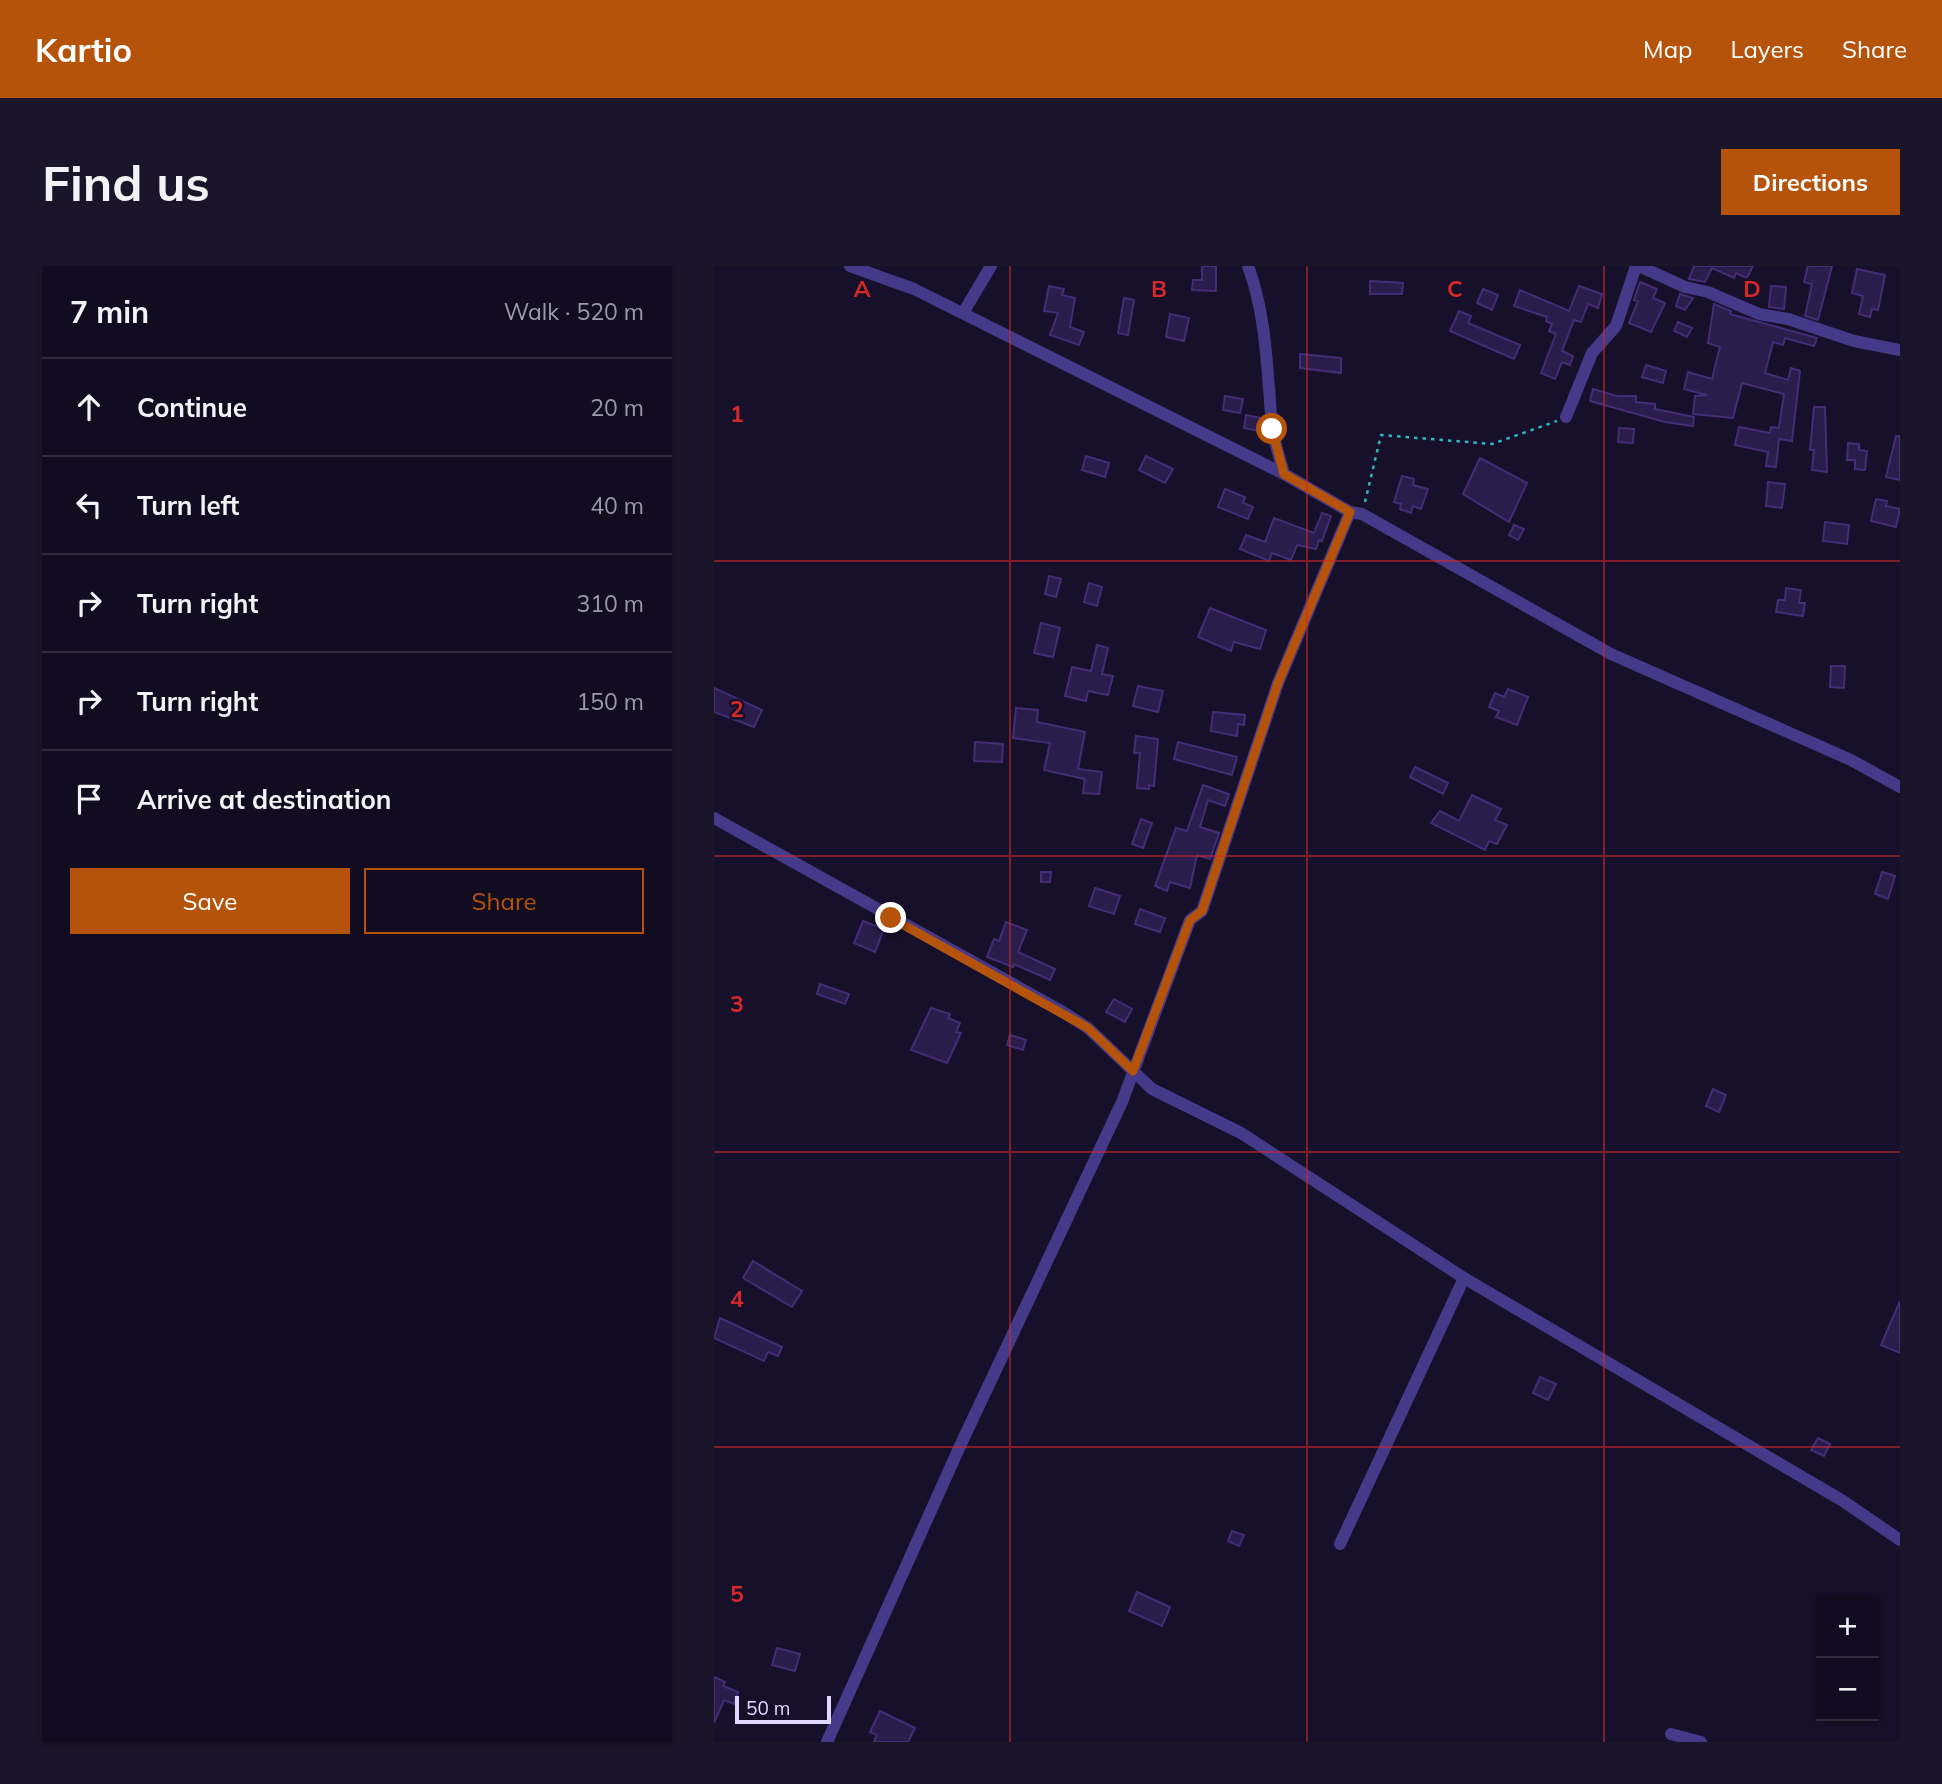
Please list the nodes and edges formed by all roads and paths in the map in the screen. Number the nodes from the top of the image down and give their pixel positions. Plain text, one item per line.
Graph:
1 (850, 266) edge
2 (991, 266) edge
3 (1248, 266) edge
4 (1638, 266) edge
5 (963, 313) junction
6 (1900, 350) edge
7 (1566, 417) joint
8 (1284, 474) junction
9 (1356, 513) junction
10 (1900, 788) edge
11 (714, 818) edge
12 (1133, 1071) junction
13 (1464, 1278) junction
14 (1900, 1540) edge
15 (1340, 1544) dead end
16 (1671, 1734) dead end
17 (827, 1742) edge
18 (1701, 1742) edge

1 - 5 street
2 - 5 street
3 - 8 street
4 - 6 street
4 - 7 street
5 - 8 street
7 - 9 path
8 - 9 street
9 - 10 street
9 - 12 street
11 - 12 street
12 - 13 street
12 - 17 street
13 - 14 street
13 - 15 street
16 - 18 street

